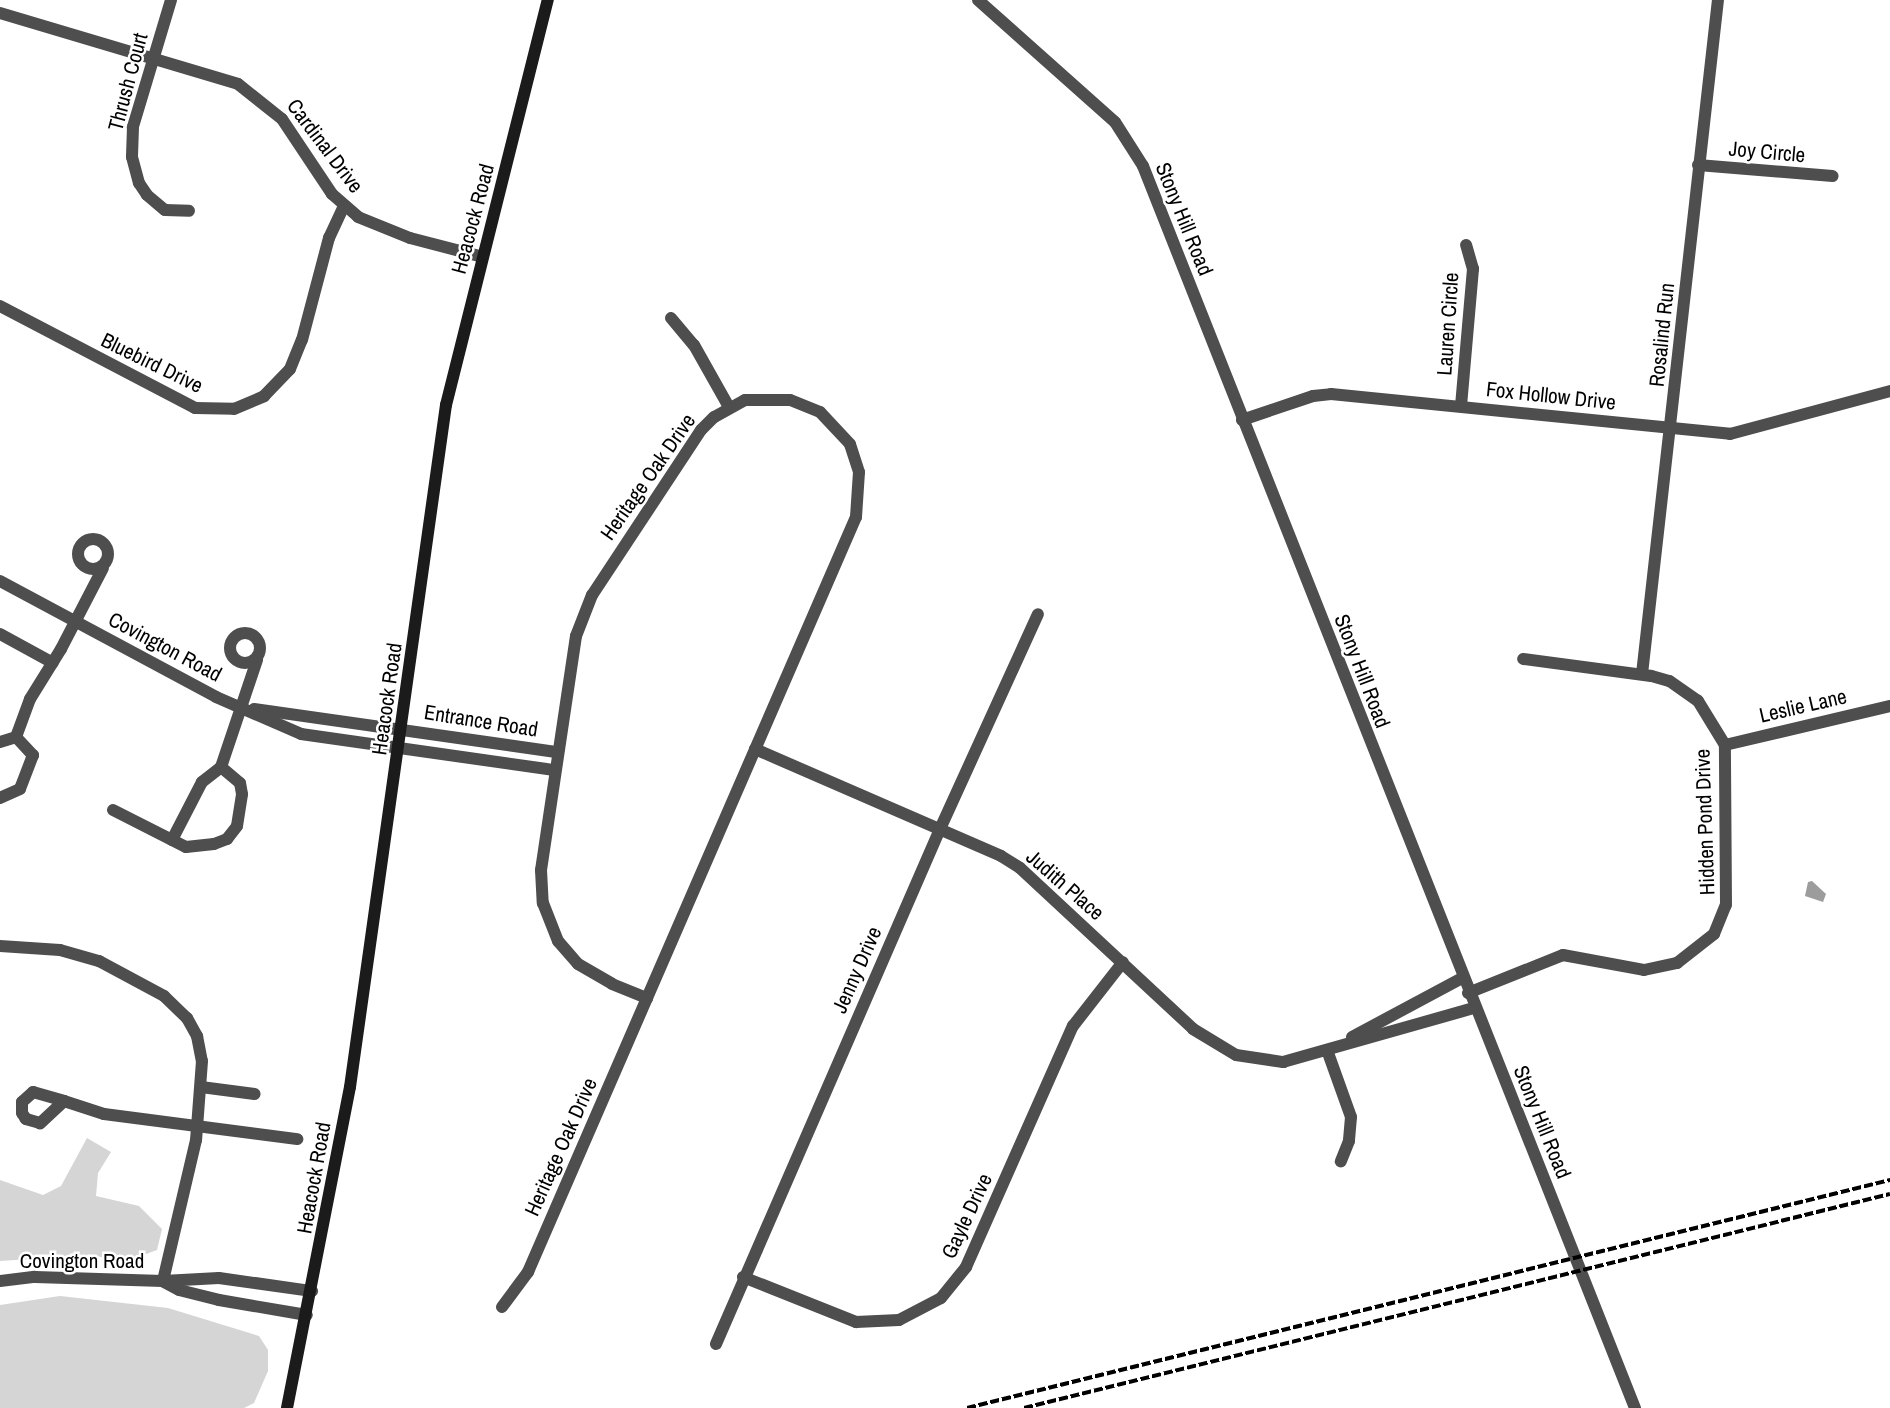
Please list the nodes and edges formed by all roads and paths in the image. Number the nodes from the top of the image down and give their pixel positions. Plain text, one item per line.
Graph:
1 (171, 0) edge
2 (548, 0) edge
3 (978, 0) edge
4 (1718, 0) edge
5 (0, 15) edge
6 (154, 60) junction
7 (1698, 165) junction
8 (1833, 176) dead end
9 (344, 206) junction
10 (189, 211) dead end
11 (1466, 245) dead end
12 (483, 257) junction
13 (0, 306) edge
14 (671, 318) dead end
15 (1890, 391) edge
16 (1461, 406) junction
17 (729, 407) junction
18 (1242, 420) junction
19 (1672, 429) junction
20 (103, 568) dead end
21 (0, 581) edge
22 (1038, 614) dead end
23 (74, 620) junction
24 (0, 634) edge
25 (1524, 659) dead end
26 (257, 660) dead end
27 (53, 663) junction
28 (1642, 674) junction
29 (1890, 706) edge
30 (239, 707) junction
31 (400, 729) junction
32 (16, 737) junction
33 (0, 742) edge
34 (1725, 745) junction
35 (400, 749) junction
36 (755, 750) junction
37 (556, 752) junction
38 (221, 767) junction
39 (554, 770) junction
40 (0, 798) edge
41 (113, 810) dead end
42 (940, 829) junction
43 (172, 840) junction
44 (0, 946) edge
45 (1123, 962) junction
46 (1462, 978) junction
47 (1468, 993) junction
48 (647, 998) junction
49 (1474, 1008) junction
50 (1327, 1050) junction
51 (201, 1087) junction
52 (255, 1094) dead end
53 (64, 1101) dead end
54 (198, 1127) junction
55 (297, 1139) dead end
56 (1341, 1161) dead end
57 (744, 1277) junction
58 (0, 1281) edge
59 (163, 1281) junction
60 (312, 1291) junction
61 (502, 1307) dead end
62 (307, 1315) junction
63 (716, 1344) dead end
64 (287, 1408) edge
65 (1635, 1408) edge

1 - 6 street, Thrush Court
2 - 12 main road, Heacock Road
3 - 18 street, Stony Hill Road
4 - 7 street, Rosalind Run
5 - 6 street, Cardinal Drive
6 - 9 street, Cardinal Drive
6 - 10 street, Thrush Court
7 - 8 street, Joy Circle
7 - 19 street, Rosalind Run
9 - 12 street, Cardinal Drive
9 - 13 street, Bluebird Drive
11 - 16 street, Lauren Circle
12 - 31 main road, Heacock Road
14 - 17 street
15 - 19 street, Fox Hollow Drive
16 - 18 street, Fox Hollow Drive
16 - 19 street, Fox Hollow Drive
17 - 36 street, Heritage Oak Drive
17 - 37 street, Heritage Oak Drive
18 - 46 street, Stony Hill Road
19 - 28 street, Rosalind Run
20 - 23 street, Covington Road
21 - 23 street, Covington Road
22 - 42 street, Jenny Drive
23 - 27 street, Covington Road
23 - 30 street, Covington Road
24 - 27 street
25 - 28 street, Hidden Pond Drive
26 - 30 street, Covington Road
27 - 32 street, Covington Road
28 - 34 street, Hidden Pond Drive
29 - 34 street, Leslie Lane
30 - 31 street, Covington Road
30 - 35 street, Covington Road
30 - 38 street
31 - 35 main road, Heacock Road
31 - 37 street, Entrance Road
32 - 33 street
32 - 40 street
34 - 47 street, Hidden Pond Drive
35 - 39 street, Entrance Road
35 - 60 main road, Heacock Road
36 - 42 street, Judith Place
36 - 48 street, Heritage Oak Drive
37 - 39 street, Heritage Oak Drive
38 - 43 street
38 - 43 street
39 - 48 street, Heritage Oak Drive
41 - 43 street
42 - 45 street, Judith Place
42 - 57 street, Jenny Drive
44 - 51 street
45 - 50 street, Judith Place
45 - 57 street, Gayle Drive
46 - 47 street, Stony Hill Road
46 - 50 street, Judith Place
47 - 49 street, Stony Hill Road
48 - 61 street, Heritage Oak Drive
49 - 50 street, Judith Place
49 - 65 street, Stony Hill Road
50 - 56 street
51 - 52 street
51 - 54 street
53 - 54 street
54 - 55 street
54 - 59 street
57 - 63 street, Jenny Drive
58 - 59 street, Covington Road
59 - 60 street, Covington Road
59 - 62 street, Covington Road
60 - 62 main road, Heacock Road
62 - 64 main road, Heacock Road

